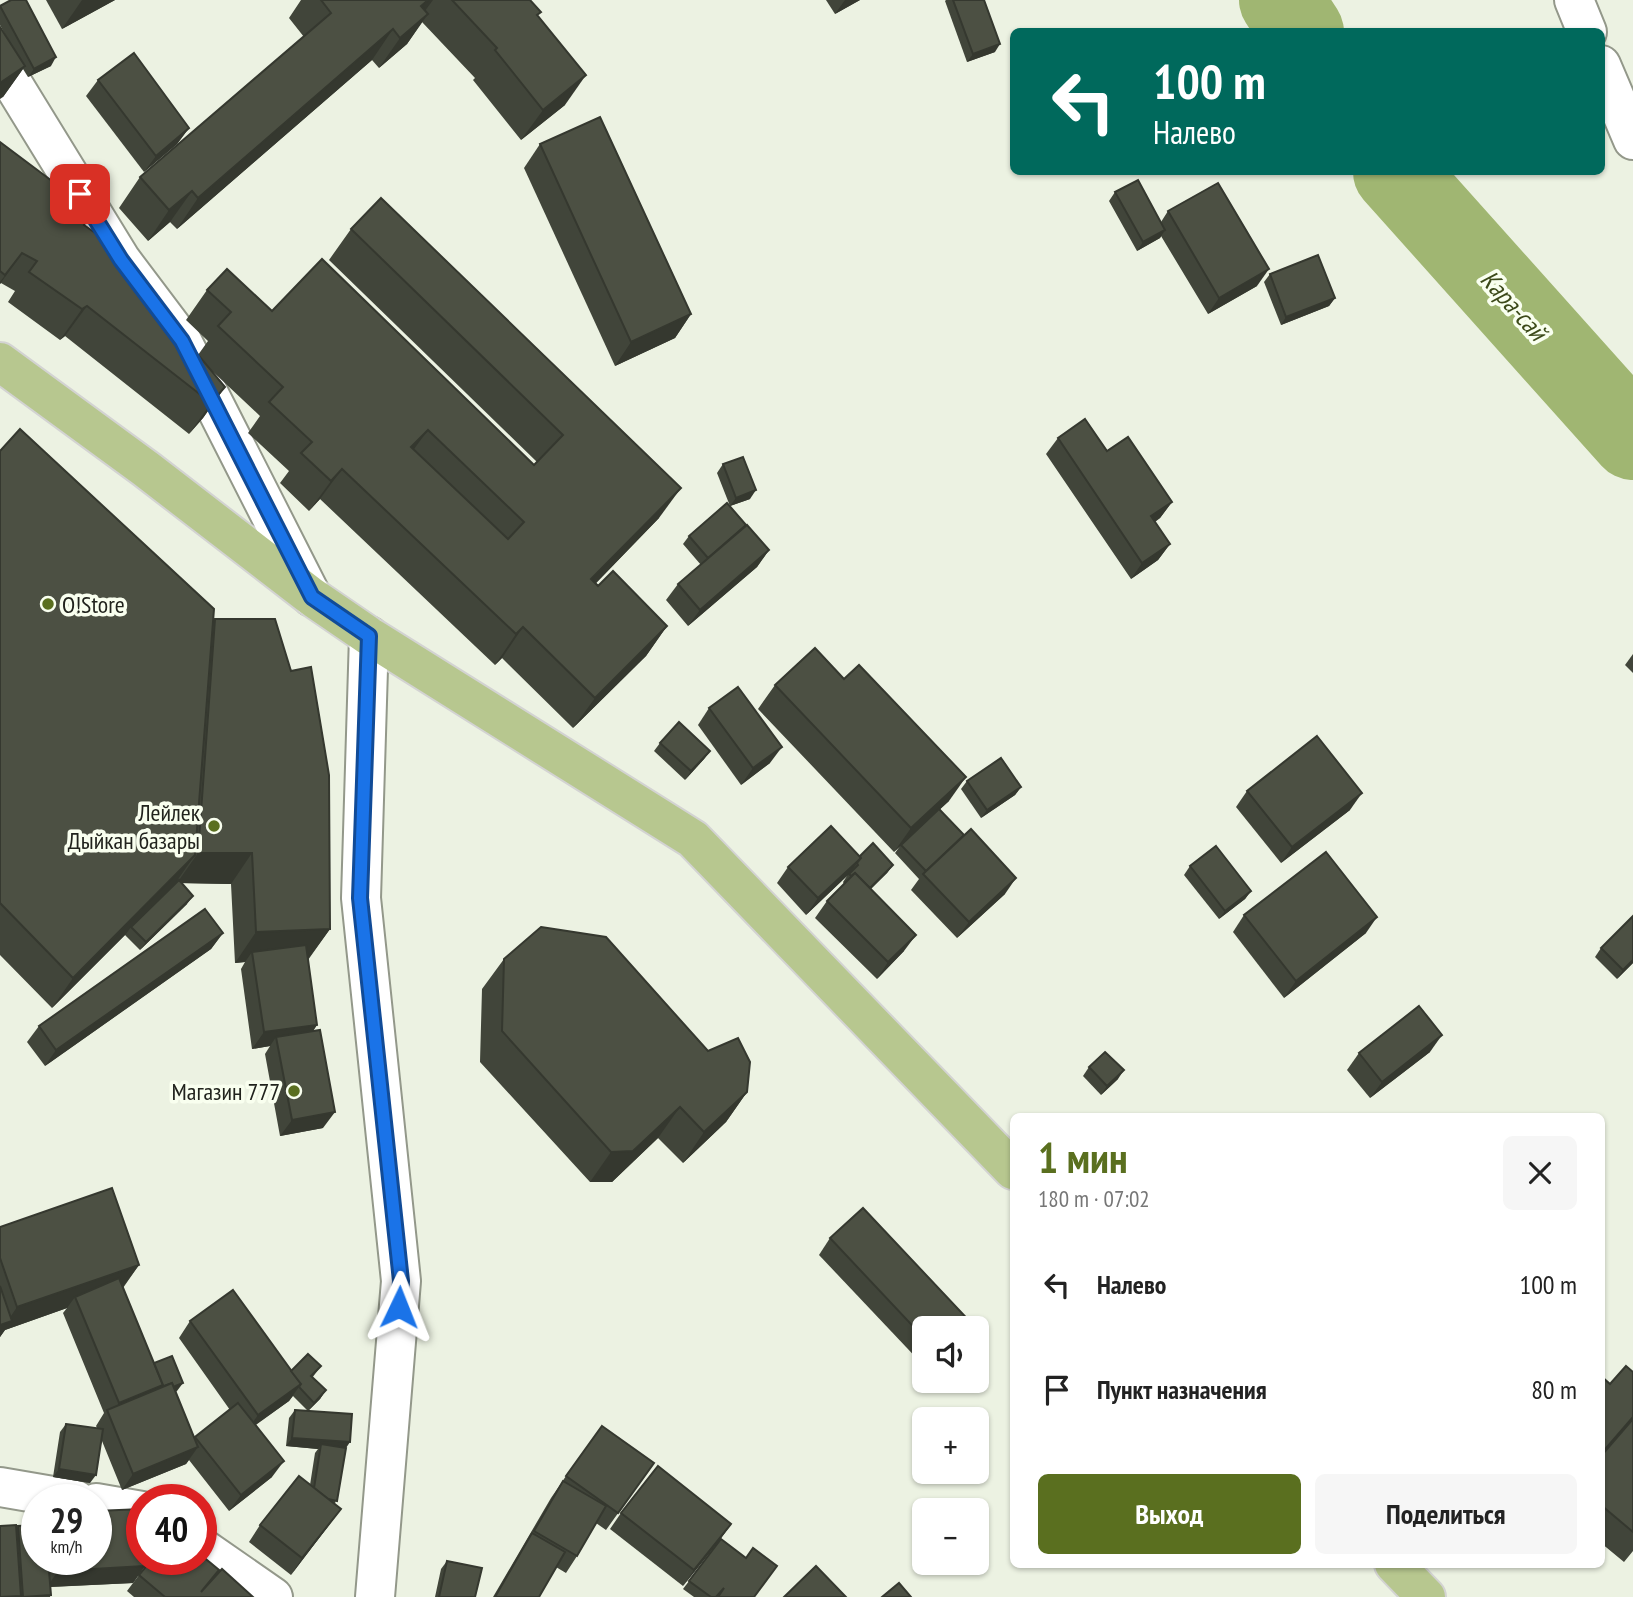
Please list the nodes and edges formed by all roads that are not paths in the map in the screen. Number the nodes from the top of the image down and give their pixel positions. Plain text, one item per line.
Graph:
1 (1574, 0) edge
2 (1585, 28) edge
3 (0, 63) edge
4 (1605, 74) edge
5 (1633, 140) edge
6 (0, 362) edge
7 (312, 597) junction
8 (369, 636) junction
9 (1010, 1167) edge
10 (0, 1487) edge
11 (21, 1491) edge
12 (217, 1559) edge
13 (1398, 1568) edge
14 (273, 1597) edge
15 (375, 1597) edge
16 (1426, 1597) edge

1 - 2 street
3 - 7 street
4 - 5 street
6 - 7 main road
7 - 8 main road
8 - 9 main road
8 - 15 street
10 - 11 street
12 - 14 street
13 - 16 main road

